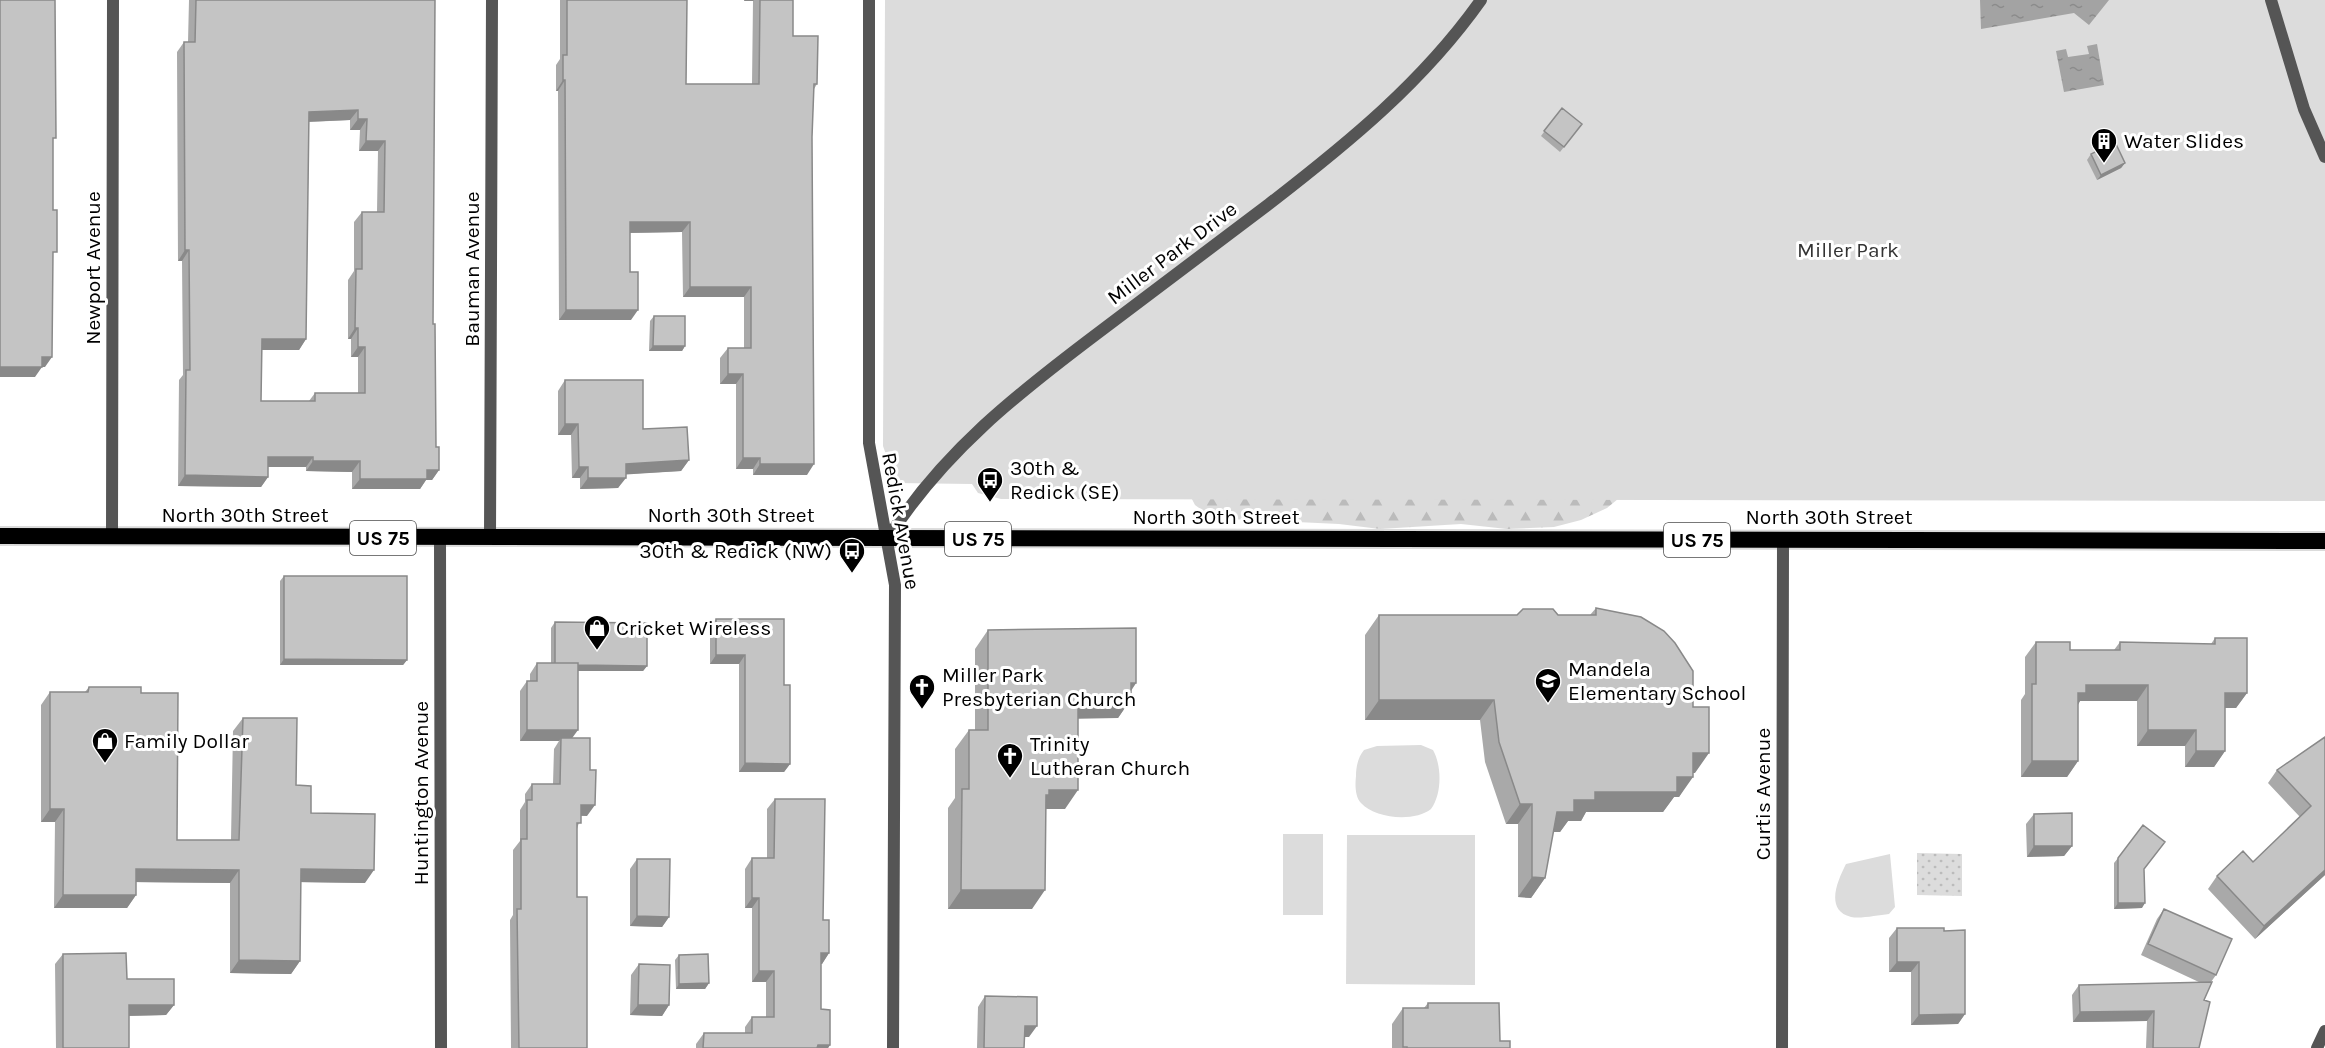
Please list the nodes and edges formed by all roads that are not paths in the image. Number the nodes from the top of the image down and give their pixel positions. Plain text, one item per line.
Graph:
1 (113, 0) edge
2 (492, 0) edge
3 (869, 0) edge
4 (1481, 0) edge
5 (2271, 0) edge
6 (2325, 157) edge
7 (0, 536) edge
8 (112, 537) junction
9 (490, 537) junction
10 (440, 538) junction
11 (888, 538) junction
12 (1783, 540) junction
13 (2325, 541) edge
14 (2325, 1031) edge
15 (441, 1048) edge
16 (893, 1048) edge
17 (1782, 1048) edge
18 (2318, 1048) edge

1 - 8 street, Newport Avenue
2 - 9 street, Bauman Avenue
3 - 11 street, Redick Avenue
4 - 11 street, Miller Park Drive
5 - 6 street
7 - 8 highway, North 30th Street / US 75
8 - 10 highway, North 30th Street / US 75
9 - 10 highway, North 30th Street / US 75
9 - 11 highway, North 30th Street / US 75
10 - 15 street, Huntington Avenue
11 - 12 highway, North 30th Street / US 75
11 - 16 street, Redick Avenue
12 - 13 highway, North 30th Street / US 75
12 - 17 street, Curtis Avenue
14 - 18 street

